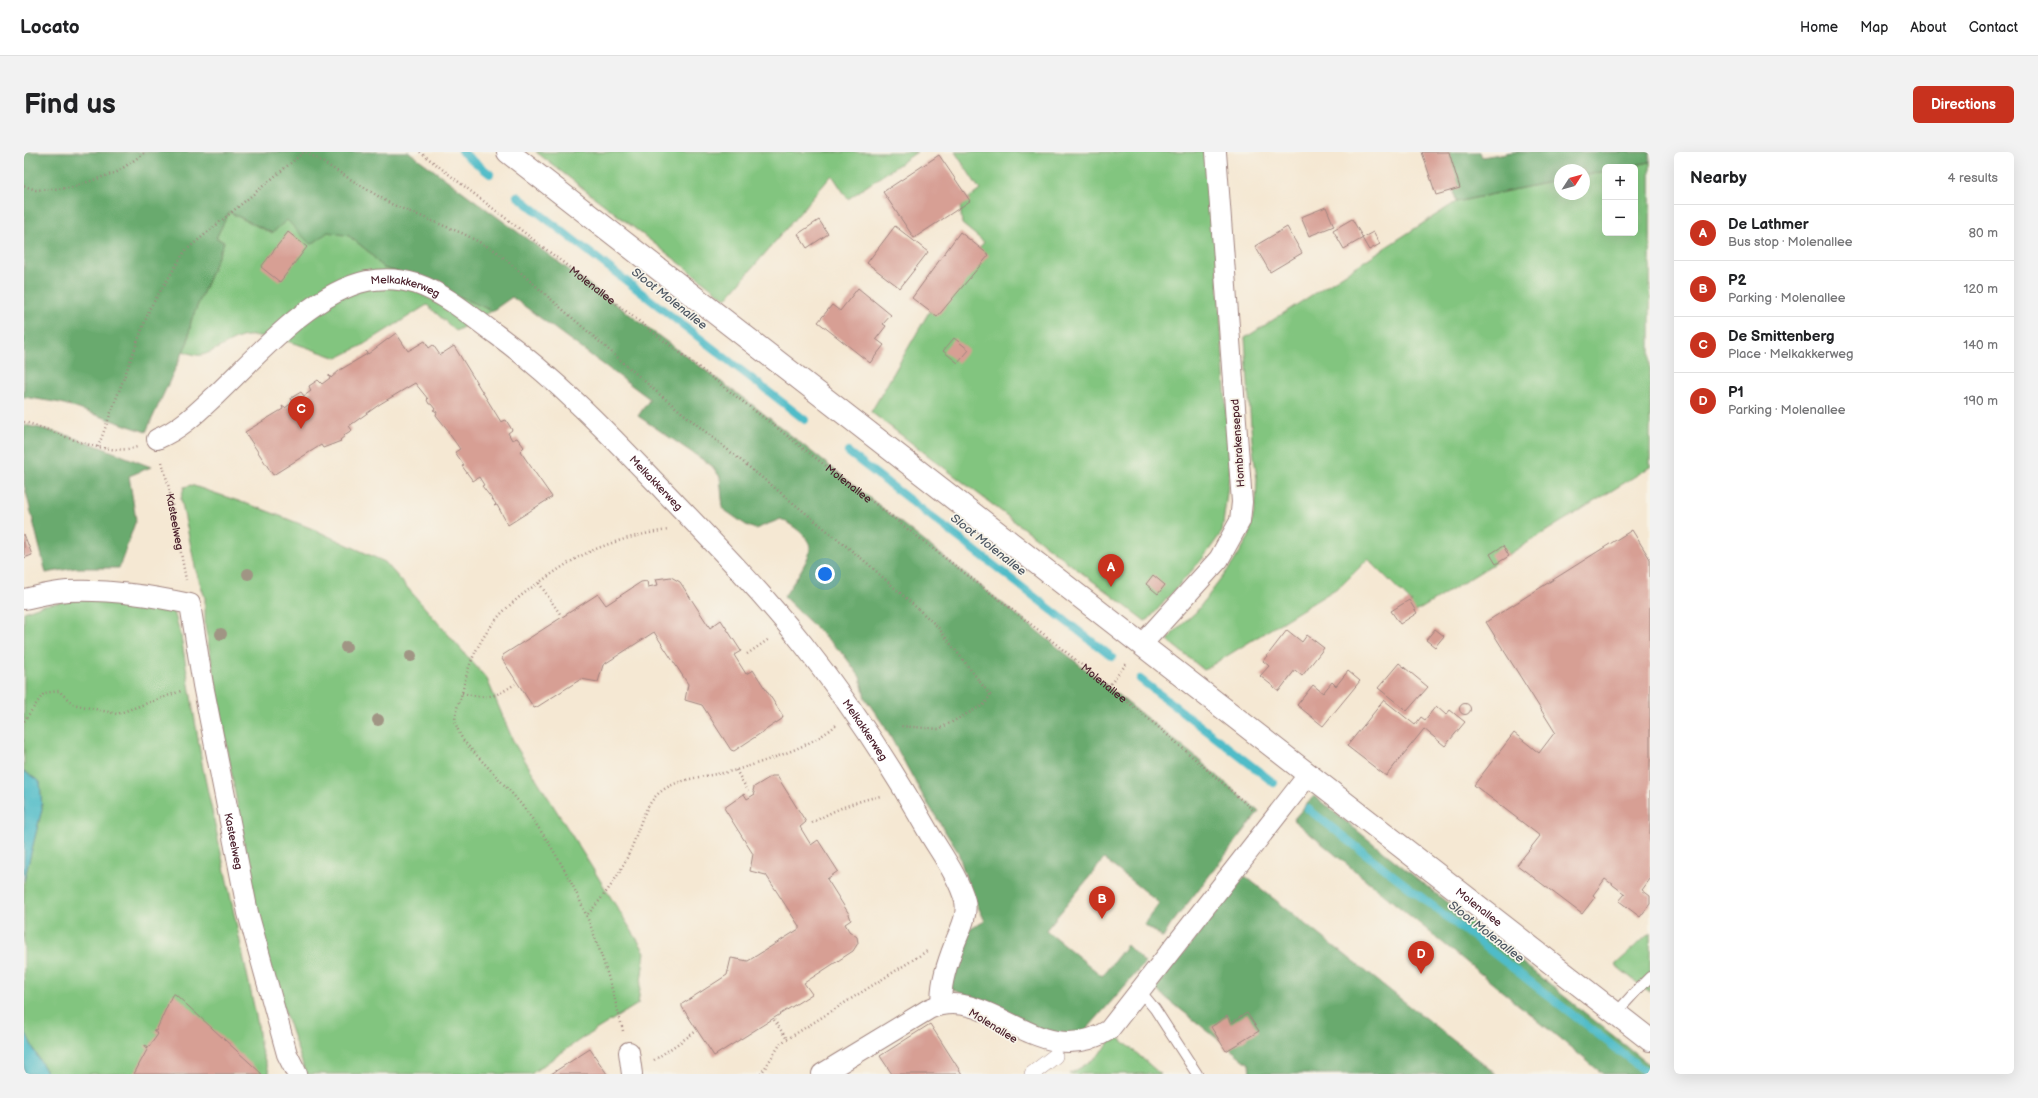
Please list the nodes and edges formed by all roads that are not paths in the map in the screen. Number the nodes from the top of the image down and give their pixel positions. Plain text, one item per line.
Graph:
1 (508, 152) edge
2 (1216, 152) edge
3 (157, 439) road end
4 (24, 599) edge
5 (1142, 644) junction
6 (1309, 774) junction
7 (1650, 977) edge
8 (1140, 991) junction
9 (935, 1006) junction
10 (1616, 1013) junction
11 (1650, 1040) edge
12 (629, 1052) road end
13 (1055, 1056) junction
14 (297, 1074) edge
15 (632, 1074) edge
16 (822, 1074) edge
17 (1032, 1074) edge
18 (1197, 1074) edge

1 - 5 main road, Molenallee
2 - 5 street, Hombrakensepad
3 - 9 street, Melkakkerweg
4 - 14 street, Kasteelweg
5 - 6 main road, Molenallee
6 - 8 street, Molenallee
6 - 10 main road, Molenallee
7 - 10 lane
8 - 13 street, Molenallee
8 - 18 lane
9 - 13 street, Molenallee
9 - 16 street
10 - 11 main road, Molenallee
12 - 15 street
13 - 17 street, Molenallee

